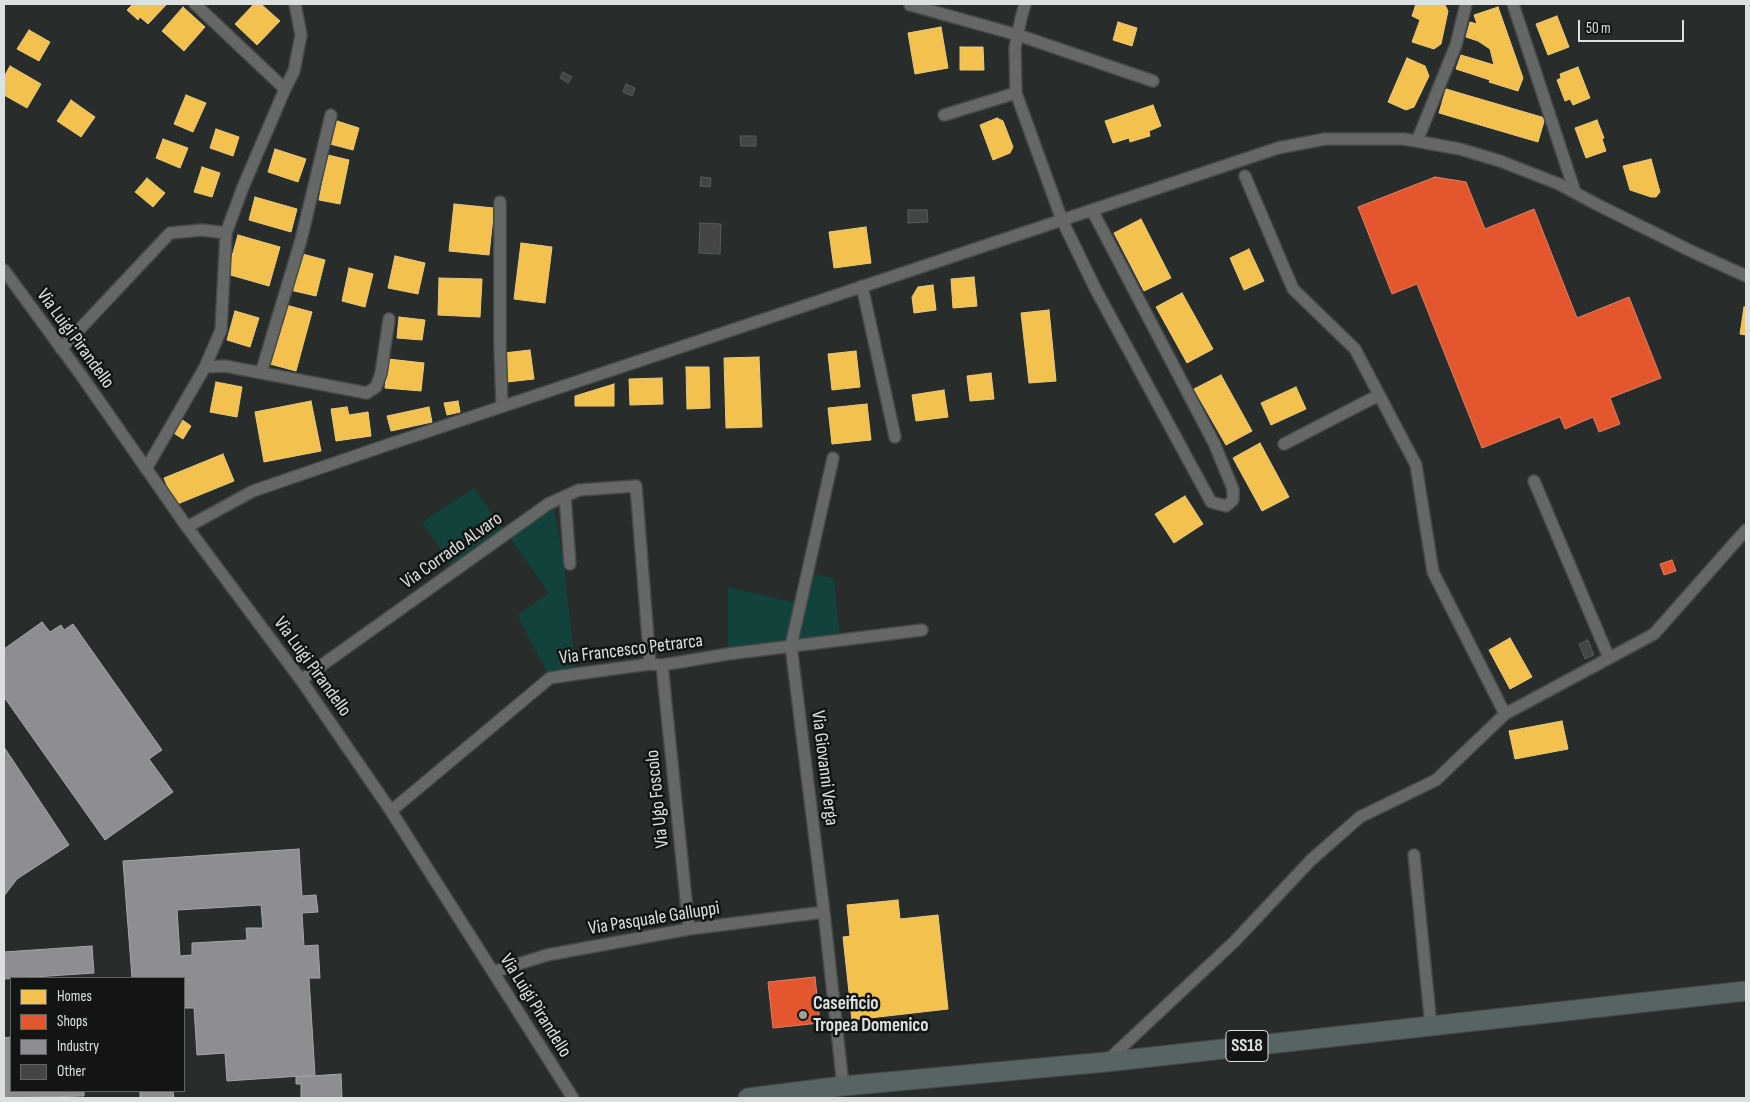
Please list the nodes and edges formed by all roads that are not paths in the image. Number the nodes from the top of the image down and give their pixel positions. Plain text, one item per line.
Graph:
1 (196, 4) edge
2 (295, 4) edge
3 (1025, 4) edge
4 (1466, 4) edge
5 (1513, 4) edge
6 (910, 5) dead end
7 (1018, 35) junction
8 (1153, 81) dead end
9 (285, 89) junction
10 (1016, 93) junction
11 (944, 114) dead end
12 (331, 115) dead end
13 (1417, 141) junction
14 (1245, 176) dead end
15 (1575, 192) junction
16 (500, 202) dead end
17 (1092, 210) junction
18 (1062, 220) junction
19 (226, 232) junction
20 (4, 270) edge
21 (1746, 276) edge
22 (862, 286) junction
23 (390, 319) dead end
24 (61, 348) junction
25 (204, 368) junction
26 (261, 373) junction
27 (1379, 395) junction
28 (502, 406) junction
29 (895, 438) dead end
30 (1284, 444) dead end
31 (832, 458) dead end
32 (146, 469) junction
33 (1534, 481) dead end
34 (564, 496) junction
35 (187, 527) junction
36 (1746, 530) edge
37 (570, 564) dead end
38 (922, 630) dead end
39 (790, 646) junction
40 (1609, 658) junction
41 (650, 664) junction
42 (662, 665) junction
43 (301, 680) junction
44 (1505, 714) junction
45 (391, 811) junction
46 (1414, 855) dead end
47 (824, 912) junction
48 (689, 929) junction
49 (493, 972) junction
50 (1746, 991) edge
51 (1431, 1026) junction
52 (1106, 1062) junction
53 (843, 1086) junction
54 (573, 1098) edge
55 (748, 1098) edge

1 - 9 street
2 - 9 street
3 - 7 street
4 - 13 street
5 - 15 street
6 - 7 street
7 - 8 street
7 - 10 street
9 - 19 street
10 - 11 street
10 - 18 street
12 - 26 street
13 - 15 street
13 - 17 street
14 - 27 street
15 - 21 street
16 - 28 street
17 - 18 street
17 - 18 street
18 - 22 street
19 - 24 street
19 - 25 street
20 - 24 street, Via Luigi Pirandello
22 - 28 street
22 - 29 street
23 - 26 street
24 - 32 street, Via Luigi Pirandello
25 - 26 street
25 - 32 street
27 - 30 street
27 - 44 street
28 - 35 street
31 - 39 street, Via Giovanni Verga
32 - 35 street, Via Luigi Pirandello
33 - 40 street
34 - 37 street
34 - 41 street, Via Corrado ALvaro
34 - 43 street, Via Corrado ALvaro
35 - 43 street, Via Luigi Pirandello
36 - 40 street
38 - 39 street, Via Francesco Petrarca
39 - 42 street, Via Francesco Petrarca
39 - 47 street, Via Giovanni Verga
40 - 44 street
41 - 42 street, Via Francesco Petrarca
41 - 45 street, Via Francesco Petrarca
42 - 48 street, Via Ugo Foscolo
43 - 45 street, Via Luigi Pirandello
44 - 52 street
45 - 49 street, Via Luigi Pirandello
46 - 51 street
47 - 48 street, Via Pasquale Galluppi
47 - 53 street, Via Giovanni Verga
48 - 49 street, Via Pasquale Galluppi
49 - 54 street, Via Luigi Pirandello
50 - 51 main road, SS18
51 - 52 main road, SS18
52 - 53 main road, SS18
53 - 55 main road, SS18

